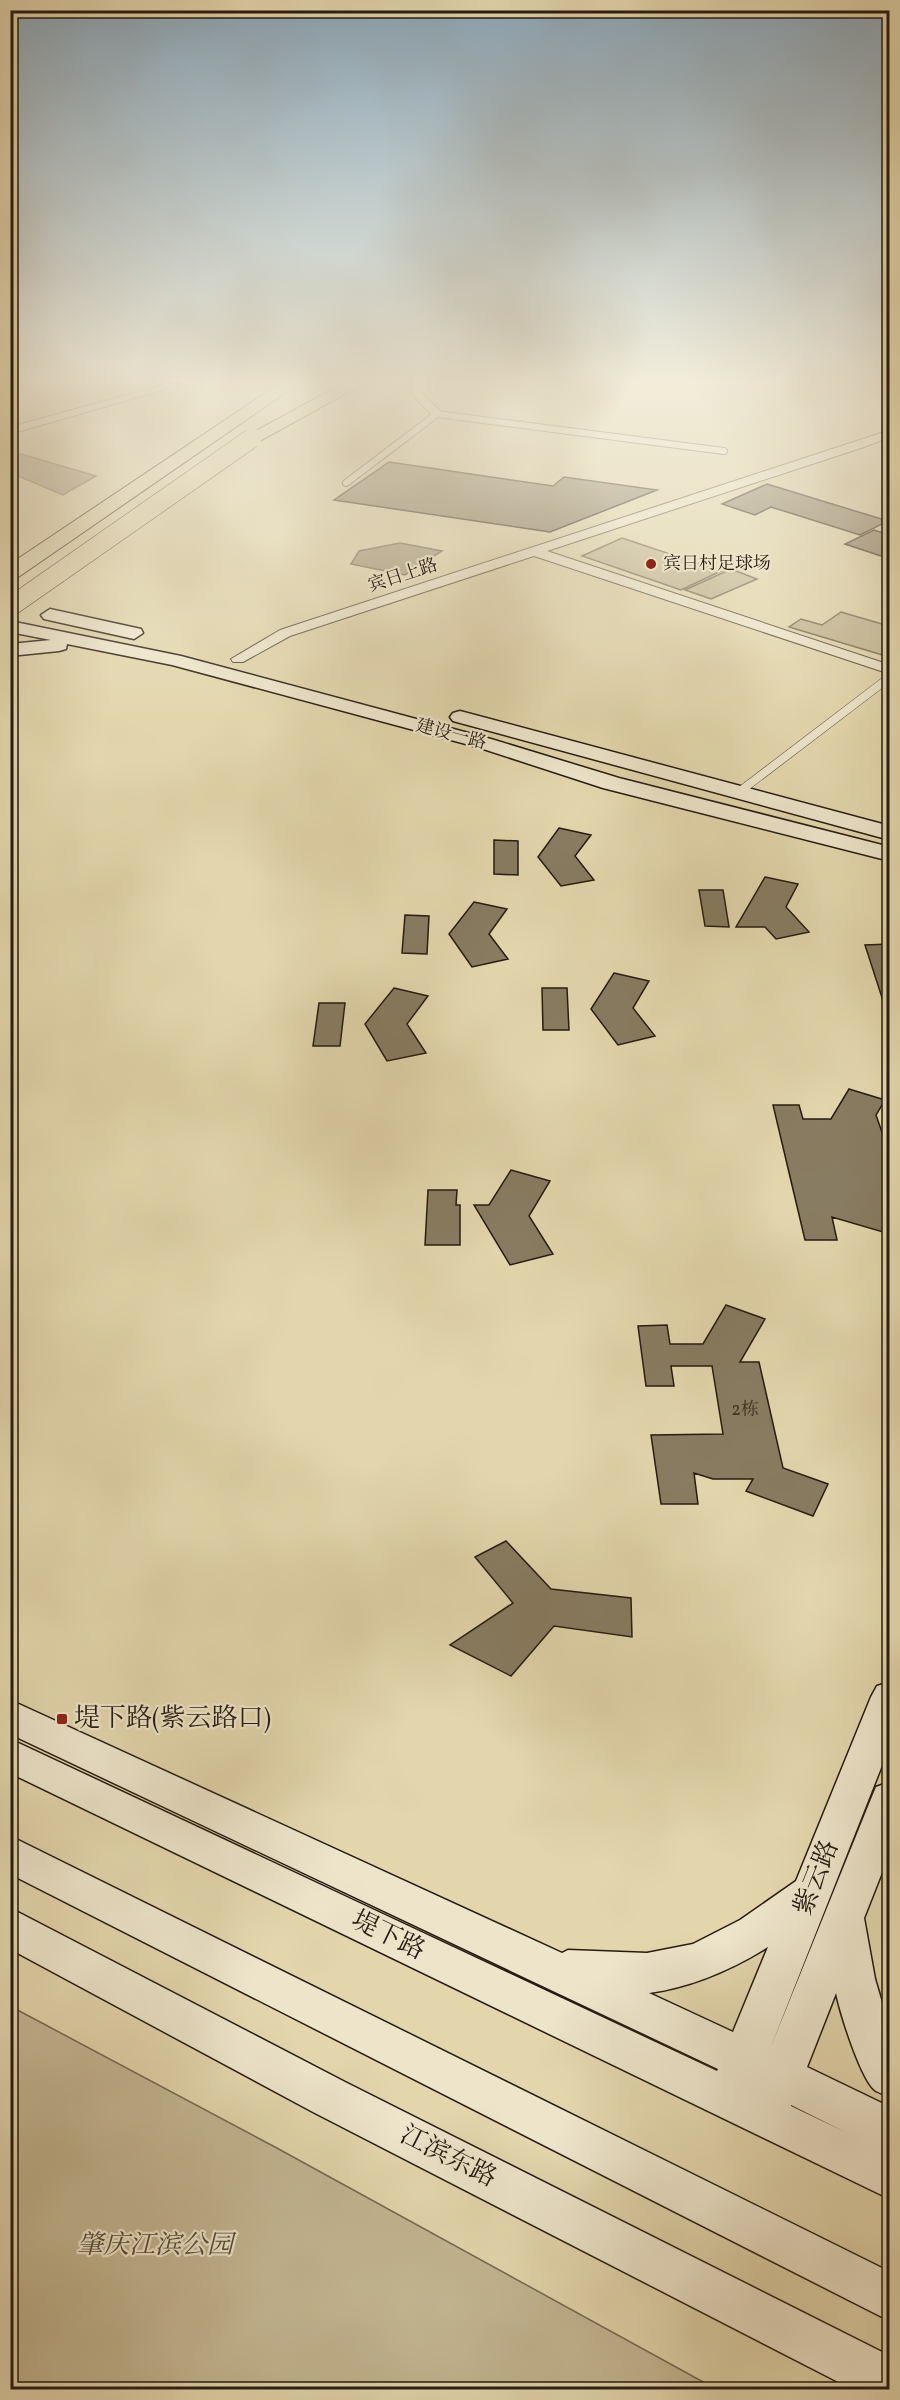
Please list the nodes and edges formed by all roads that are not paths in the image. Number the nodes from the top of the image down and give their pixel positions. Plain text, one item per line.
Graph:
1 (100, 496) edge
2 (125, 496) edge
3 (169, 496) edge
4 (704, 496) edge
5 (536, 552) junction
6 (10, 559) edge
7 (10, 574) edge
8 (10, 607) edge
9 (10, 626) edge
10 (89, 644) junction
11 (10, 650) edge
12 (238, 659) junction
13 (890, 670) edge
14 (890, 677) edge
15 (740, 792) junction
16 (890, 833) edge
17 (890, 854) edge
18 (890, 1696) edge
19 (10, 1716) edge
20 (10, 1755) edge
21 (890, 1799) edge
22 (10, 1854) edge
23 (811, 1893) junction
24 (844, 1916) junction
25 (10, 1927) edge
26 (555, 1970) junction
27 (890, 2075) edge
28 (755, 2088) junction
29 (890, 2131) edge
30 (890, 2177) edge
31 (890, 2297) edge
32 (890, 2382) edge

1 - 6 main road
2 - 7 main road
3 - 8 main road, bridge
4 - 5 street, 宾日上路
5 - 12 street, 宾日上路
5 - 13 street
8 - 12 main road, 建设一路
9 - 10 main road, 建设一路
10 - 11 main road
10 - 17 main road, 建设一路
12 - 15 main road, 建设一路
14 - 15 lane
15 - 16 main road, 建设一路
18 - 23 main road, 紫云路
19 - 26 main road, 堤下路
20 - 28 main road, 堤下路
21 - 24 main road, 紫云路
22 - 31 main road
23 - 26 main road
23 - 28 main road, 紫云路
24 - 27 main road
24 - 28 main road, 紫云路
25 - 32 main road, 江滨东路
26 - 28 main road, 堤下路
28 - 29 main road
28 - 30 main road

